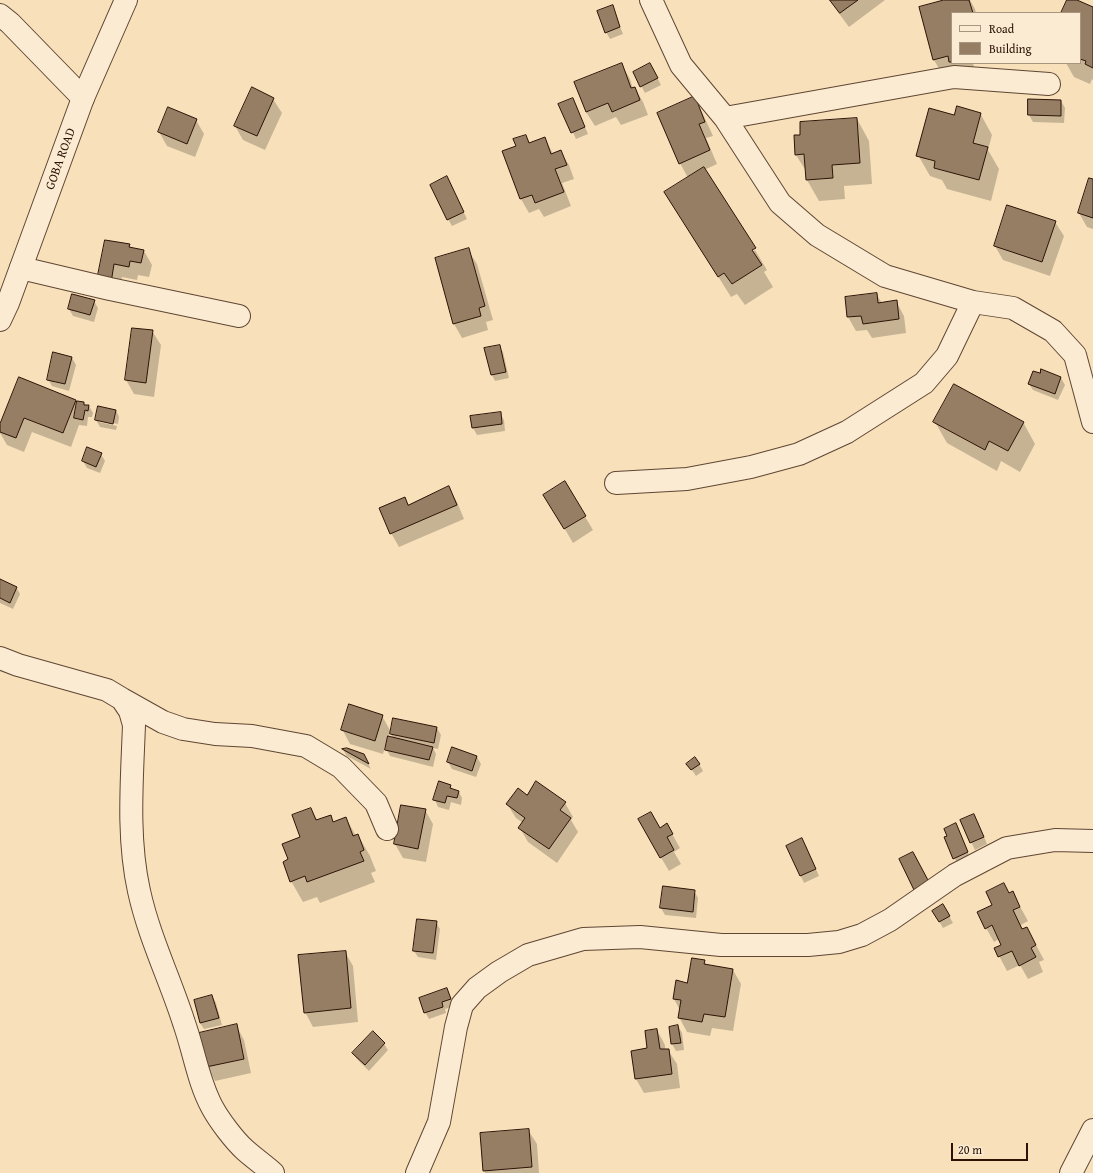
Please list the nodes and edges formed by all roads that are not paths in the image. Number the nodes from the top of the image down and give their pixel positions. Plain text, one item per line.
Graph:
1 (126, 0) edge
2 (651, 0) edge
3 (0, 15) edge
4 (1049, 84) dead end
5 (84, 98) junction
6 (725, 118) junction
7 (21, 268) junction
8 (973, 302) junction
9 (239, 316) dead end
10 (0, 320) edge
11 (1093, 422) edge
12 (616, 483) dead end
13 (0, 658) edge
14 (122, 699) junction
15 (387, 829) dead end
16 (1093, 841) edge
17 (1093, 1130) edge
18 (273, 1173) edge
19 (417, 1173) edge
20 (1071, 1173) edge

1 - 5 street, GOBA ROAD
2 - 6 street
3 - 5 street
4 - 6 street
5 - 7 street, GOBA ROAD
6 - 8 street
7 - 9 street
7 - 10 street, GOBA ROAD
8 - 11 street
8 - 12 street
13 - 14 street
14 - 15 street
14 - 18 street
16 - 19 street
17 - 20 street

